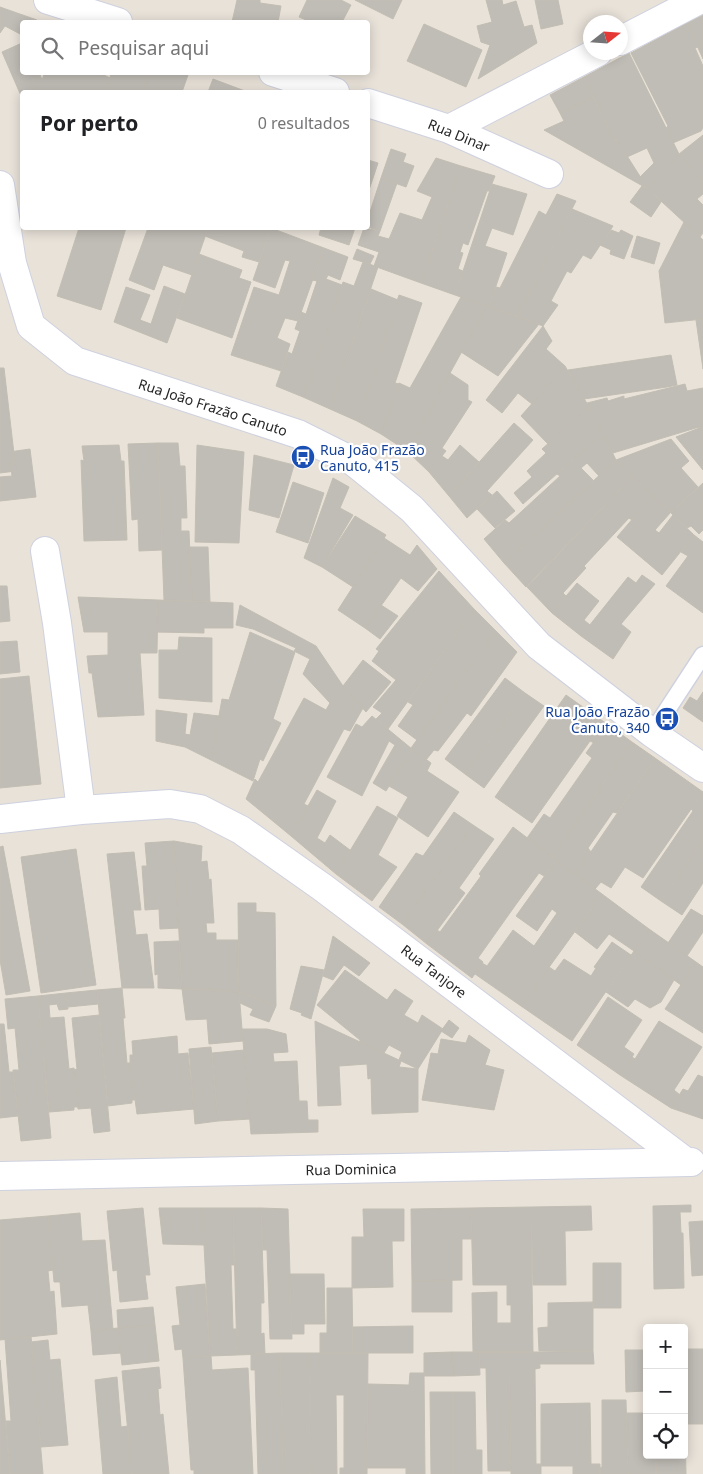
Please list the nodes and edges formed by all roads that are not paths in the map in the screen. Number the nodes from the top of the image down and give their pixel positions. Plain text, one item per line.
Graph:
1 (48, 0) edge
2 (699, 0) edge
3 (112, 20) edge
4 (628, 37) edge
5 (583, 60) edge
6 (282, 75) edge
7 (329, 90) edge
8 (370, 104) edge
9 (449, 129) junction
10 (549, 174) dead end
11 (0, 185) edge
12 (45, 551) dead end
13 (703, 655) edge
14 (652, 733) junction
15 (703, 768) edge
16 (81, 810) junction
17 (0, 819) edge
18 (694, 1162) edge
19 (0, 1176) edge

1 - 3 street
2 - 4 street
5 - 9 street
6 - 7 street
8 - 9 street, Rua Dinar
9 - 10 street, Rua Dinar
11 - 14 street, Rua João Frazão Canuto
12 - 16 street
13 - 14 lane
14 - 15 street, Rua João Frazão Canuto
16 - 17 street, Rua Tanjore
16 - 18 street, Rua Tanjore
18 - 19 street, Rua Dominica

